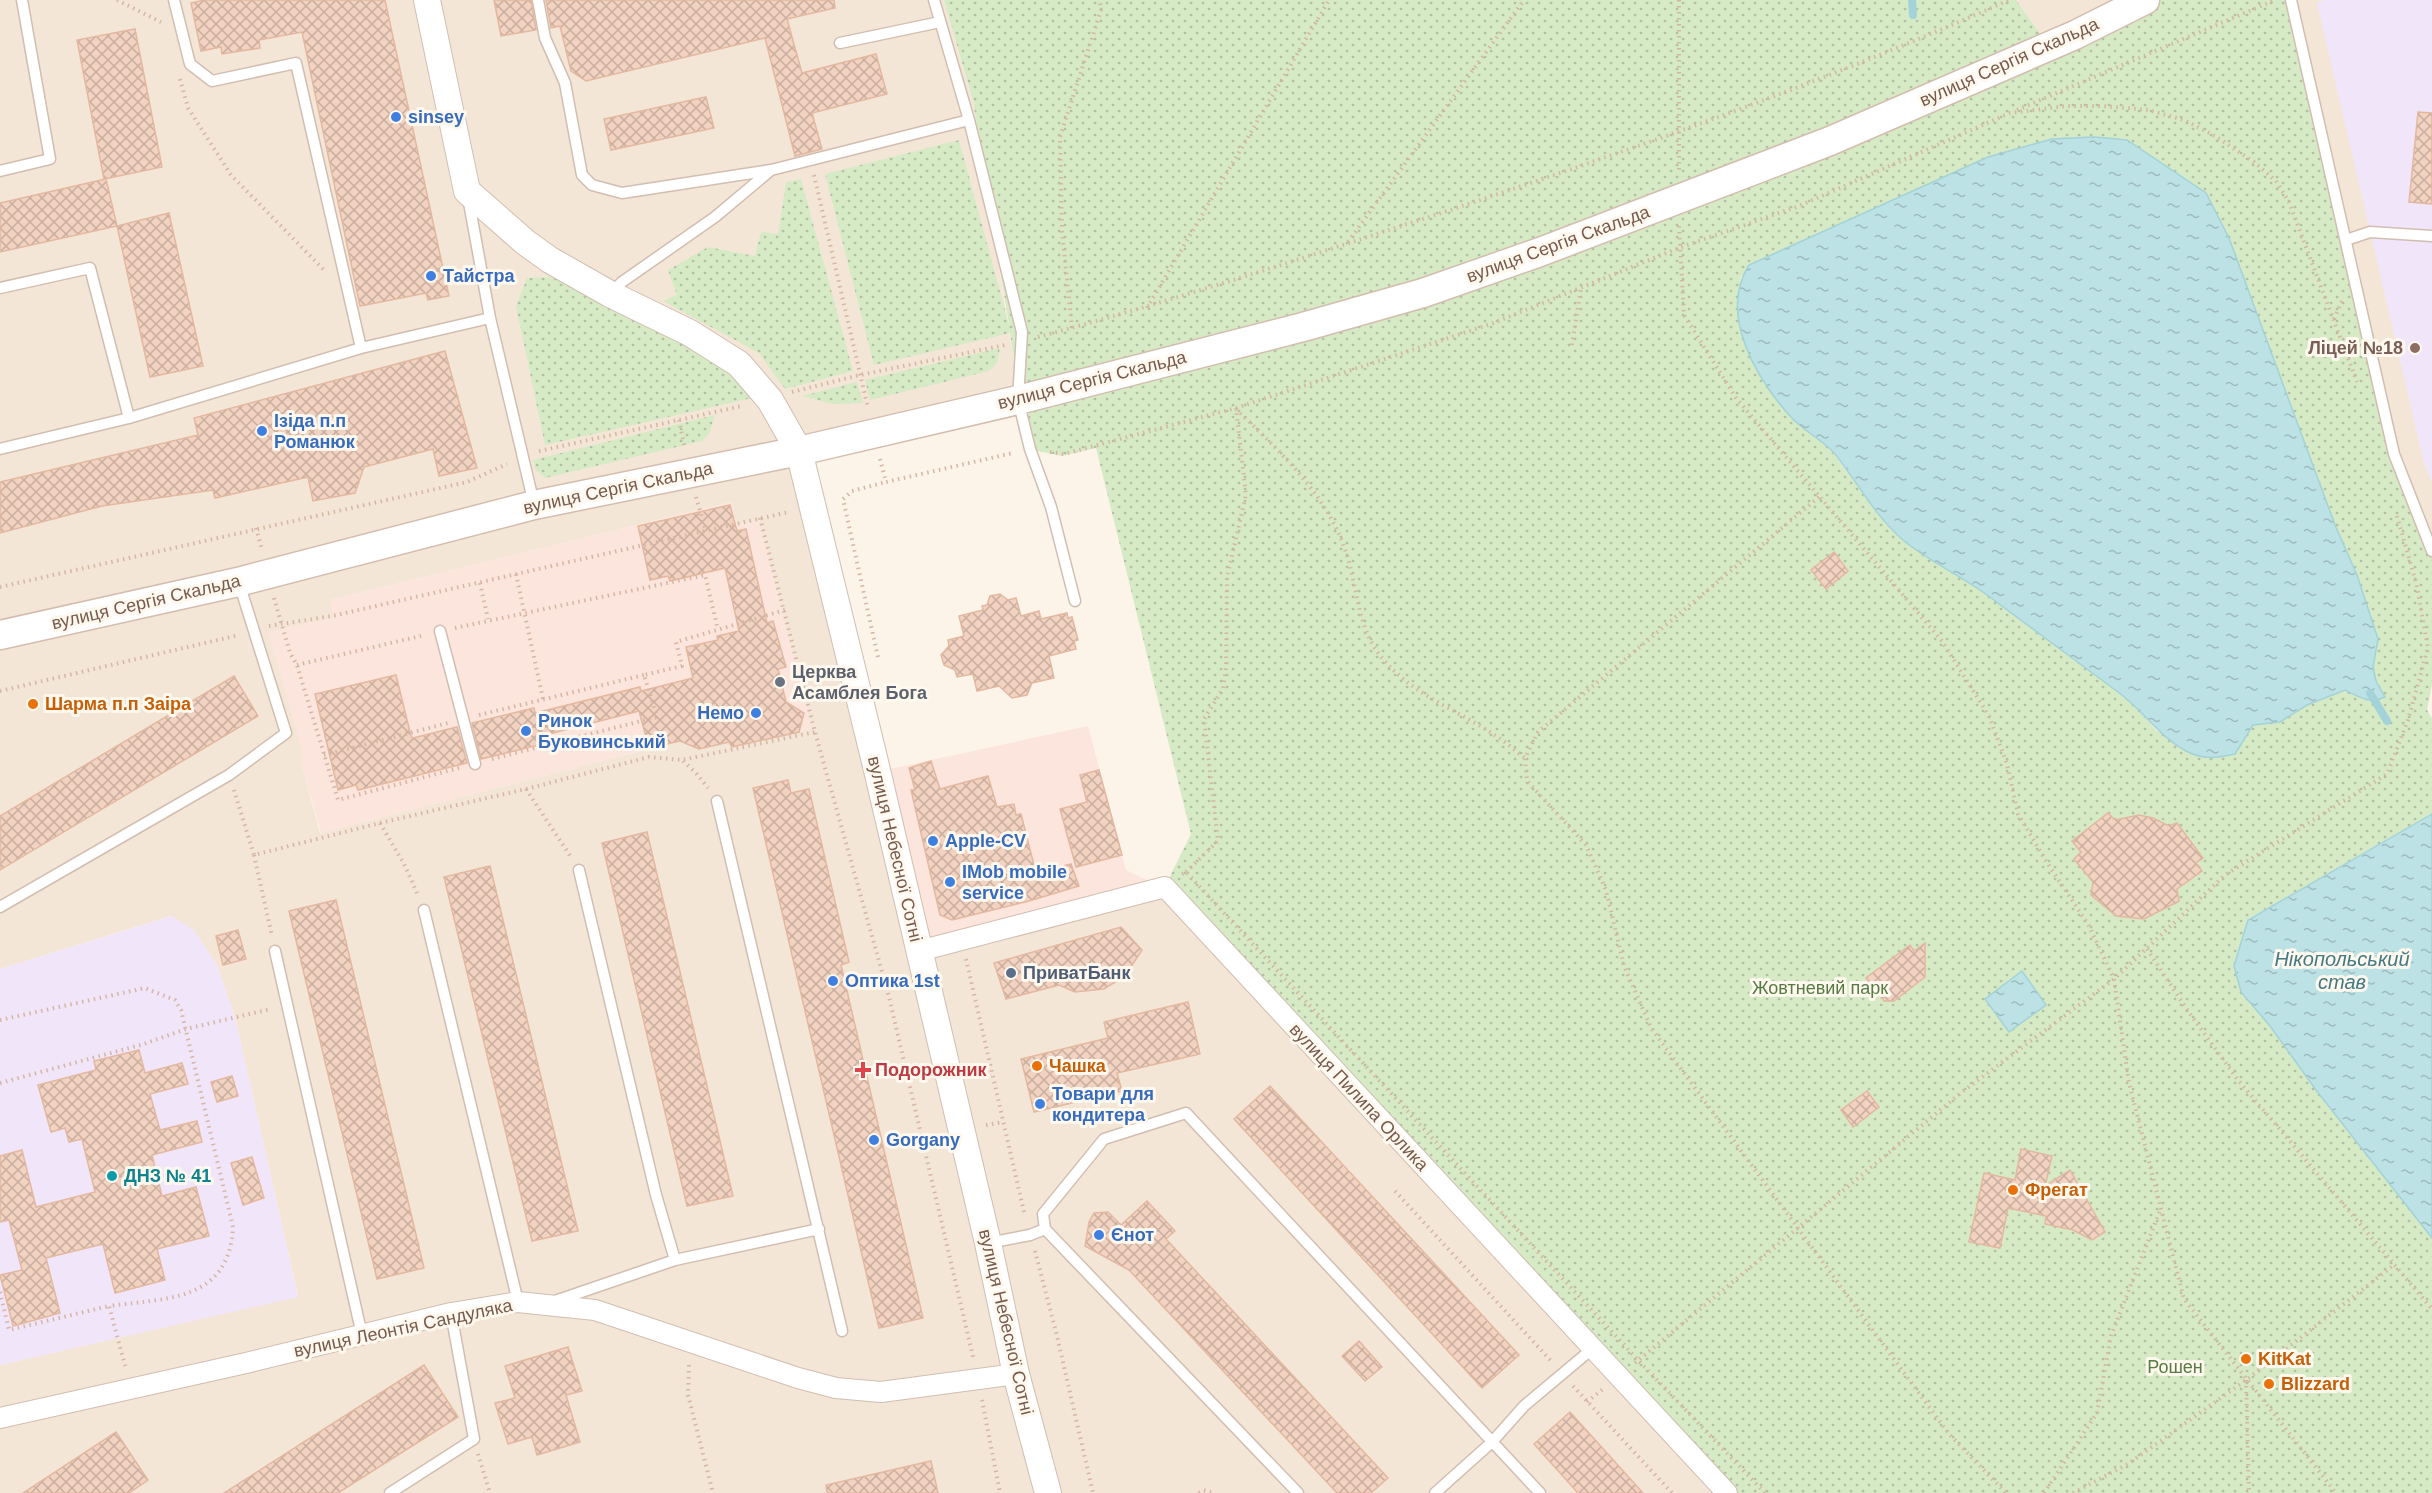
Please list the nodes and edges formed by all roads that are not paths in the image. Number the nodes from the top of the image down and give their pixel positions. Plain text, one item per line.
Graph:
1 (22, 0) edge
2 (174, 0) edge
3 (427, 0) edge
4 (538, 0) edge
5 (934, 0) edge
6 (2145, 0) edge
7 (2291, 0) edge
8 (940, 22) junction
9 (840, 43) dead end
10 (969, 120) junction
11 (771, 170) junction
12 (0, 171) edge
13 (467, 191) junction
14 (2432, 236) edge
15 (2346, 240) junction
16 (0, 288) edge
17 (610, 294) junction
18 (490, 318) junction
19 (361, 348) junction
20 (1018, 400) junction
21 (129, 418) junction
22 (0, 449) edge
23 (799, 451) junction
24 (534, 505) junction
25 (2432, 551) edge
26 (238, 582) junction
27 (1075, 601) dead end
28 (440, 631) road end
29 (0, 635) edge
30 (476, 764) road end
31 (717, 801) road end
32 (579, 870) road end
33 (0, 908) edge
34 (424, 910) road end
35 (275, 951) road end
36 (919, 951) junction
37 (819, 1229) junction
38 (1045, 1229) junction
39 (988, 1243) junction
40 (675, 1260) junction
41 (518, 1302) junction
42 (546, 1304) junction
43 (451, 1313) junction
44 (843, 1331) dead end
45 (362, 1335) junction
46 (1592, 1349) junction
47 (1016, 1374) junction
48 (0, 1418) edge
49 (1492, 1442) junction
50 (390, 1493) edge
51 (1048, 1493) edge
52 (1298, 1493) edge
53 (1436, 1493) edge
54 (1540, 1493) edge
55 (1727, 1493) edge

1 - 12 lane
2 - 19 lane
3 - 13 street
4 - 11 lane
5 - 8 lane
6 - 20 main road, вулиця Сергія Скальда
7 - 15 lane
8 - 9 lane
8 - 10 lane
10 - 11 lane
10 - 20 lane
11 - 17 lane
13 - 17 street, вулиця Небесної Сотні
13 - 18 lane
14 - 15 lane
15 - 25 lane
16 - 21 lane
17 - 23 street, вулиця Небесної Сотні
18 - 19 lane
18 - 24 lane
19 - 21 lane
20 - 23 main road, вулиця Сергія Скальда
20 - 27 lane
21 - 22 lane
23 - 24 main road, вулиця Сергія Скальда
23 - 36 street, вулиця Небесної Сотні
24 - 26 main road, вулиця Сергія Скальда
26 - 29 main road, вулиця Сергія Скальда
26 - 33 lane
28 - 30 lane
31 - 37 lane
32 - 40 lane
34 - 41 lane
35 - 45 lane
36 - 39 street, вулиця Небесної Сотні
36 - 46 street, вулиця Пилипа Орлика
37 - 40 lane
37 - 44 lane
38 - 39 lane
38 - 49 lane
38 - 52 lane
39 - 47 street, вулиця Небесної Сотні
40 - 42 lane
41 - 42 street, вулиця Леонтія Сандуляка
41 - 43 street, вулиця Леонтія Сандуляка
42 - 47 street, вулиця Леонтія Сандуляка
43 - 45 street, вулиця Леонтія Сандуляка
43 - 50 lane
45 - 48 street, вулиця Леонтія Сандуляка
46 - 49 lane
46 - 55 street, вулиця Пилипа Орлика
47 - 51 street, вулиця Небесної Сотні
49 - 53 lane
49 - 54 lane

